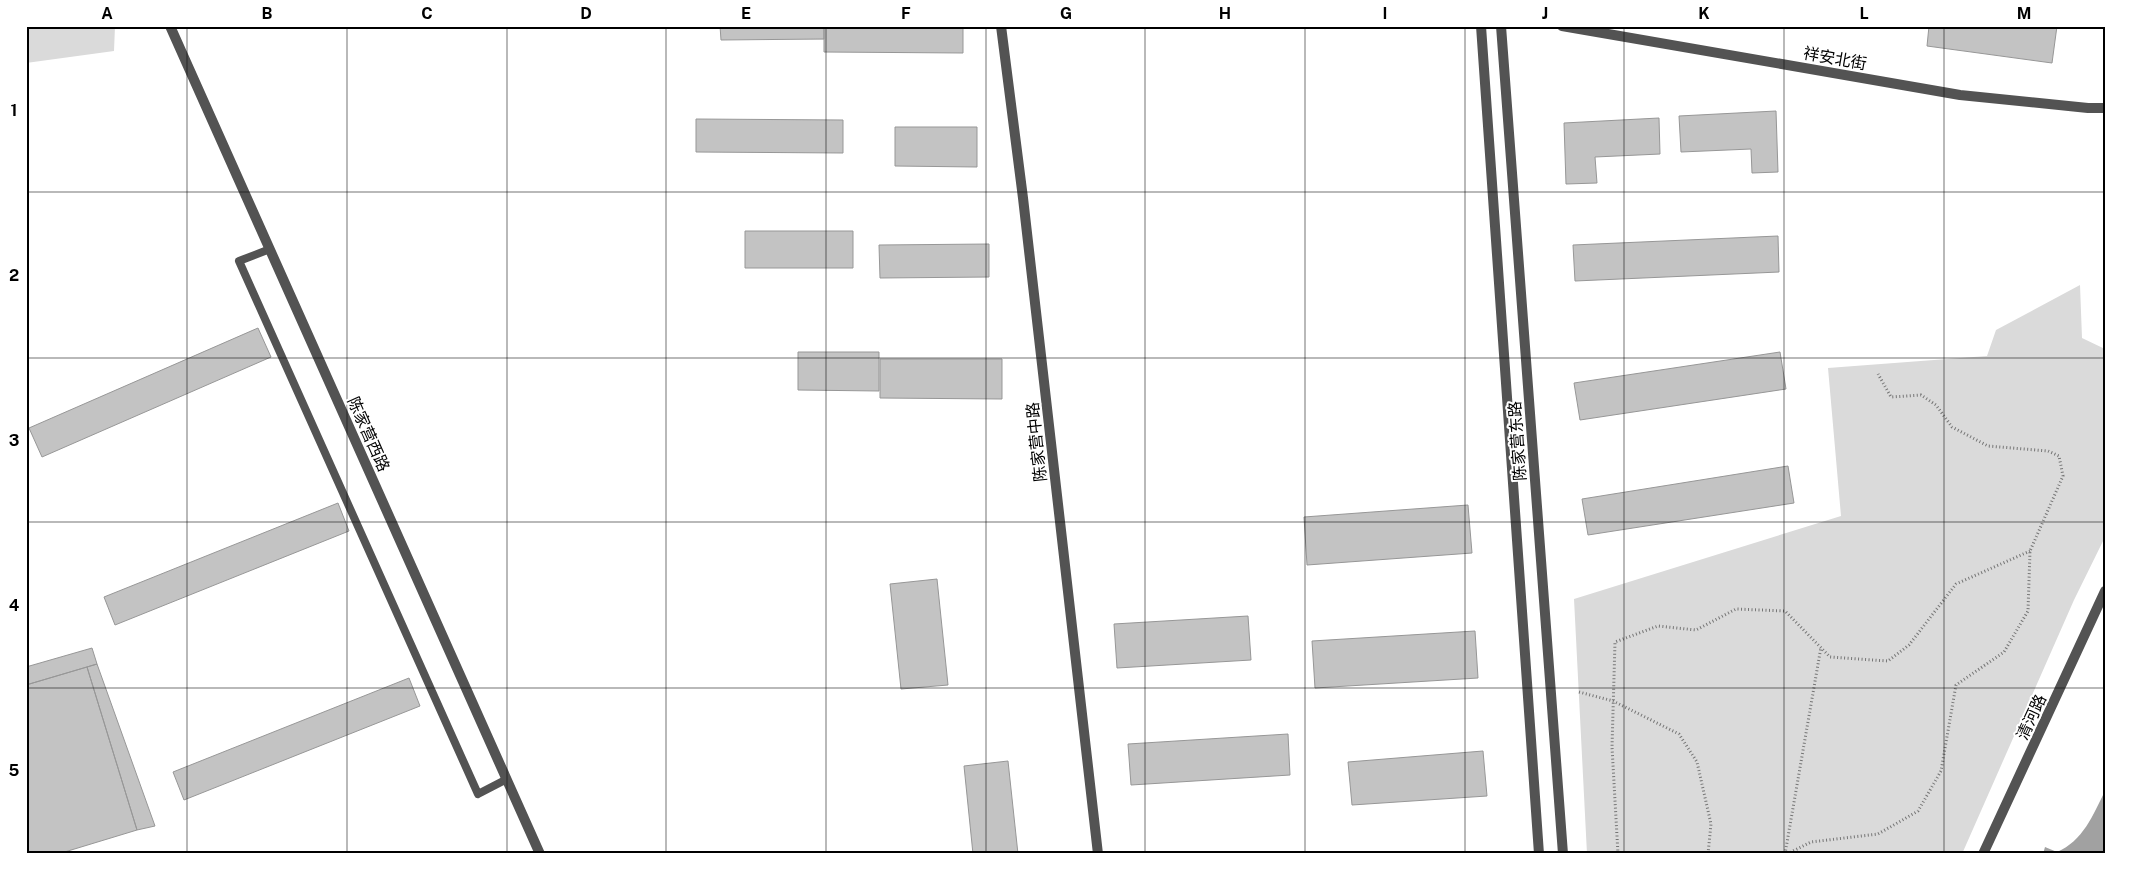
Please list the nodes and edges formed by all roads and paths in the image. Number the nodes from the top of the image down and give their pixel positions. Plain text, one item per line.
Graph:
1 (170, 26) edge
2 (1001, 26) edge
3 (1482, 26) edge
4 (1501, 26) edge
5 (1562, 26) edge
6 (2105, 108) edge
7 (270, 249) junction
8 (1878, 374) dead end
9 (2030, 551) junction
10 (2105, 591) edge
11 (1821, 647) junction
12 (1579, 692) dead end
13 (1613, 701) junction
14 (508, 779) junction
15 (540, 854) edge
16 (1098, 854) edge
17 (1539, 854) edge
18 (1563, 854) edge
19 (1618, 854) edge
20 (1708, 854) edge
21 (1786, 854) edge
22 (1983, 854) edge

1 - 7 street, 陈家营西路
2 - 16 street, 陈家营中路
3 - 17 street, 陈家营东路
4 - 18 street, 陈家营东路
5 - 6 street, 祥安北街
7 - 14 street, 陈家营西路
7 - 14 lane
8 - 9 path
9 - 11 path
9 - 21 path
10 - 22 street, 清河路
11 - 13 path
11 - 21 path
12 - 13 path
13 - 19 path
13 - 20 path
14 - 15 street, 陈家营西路

